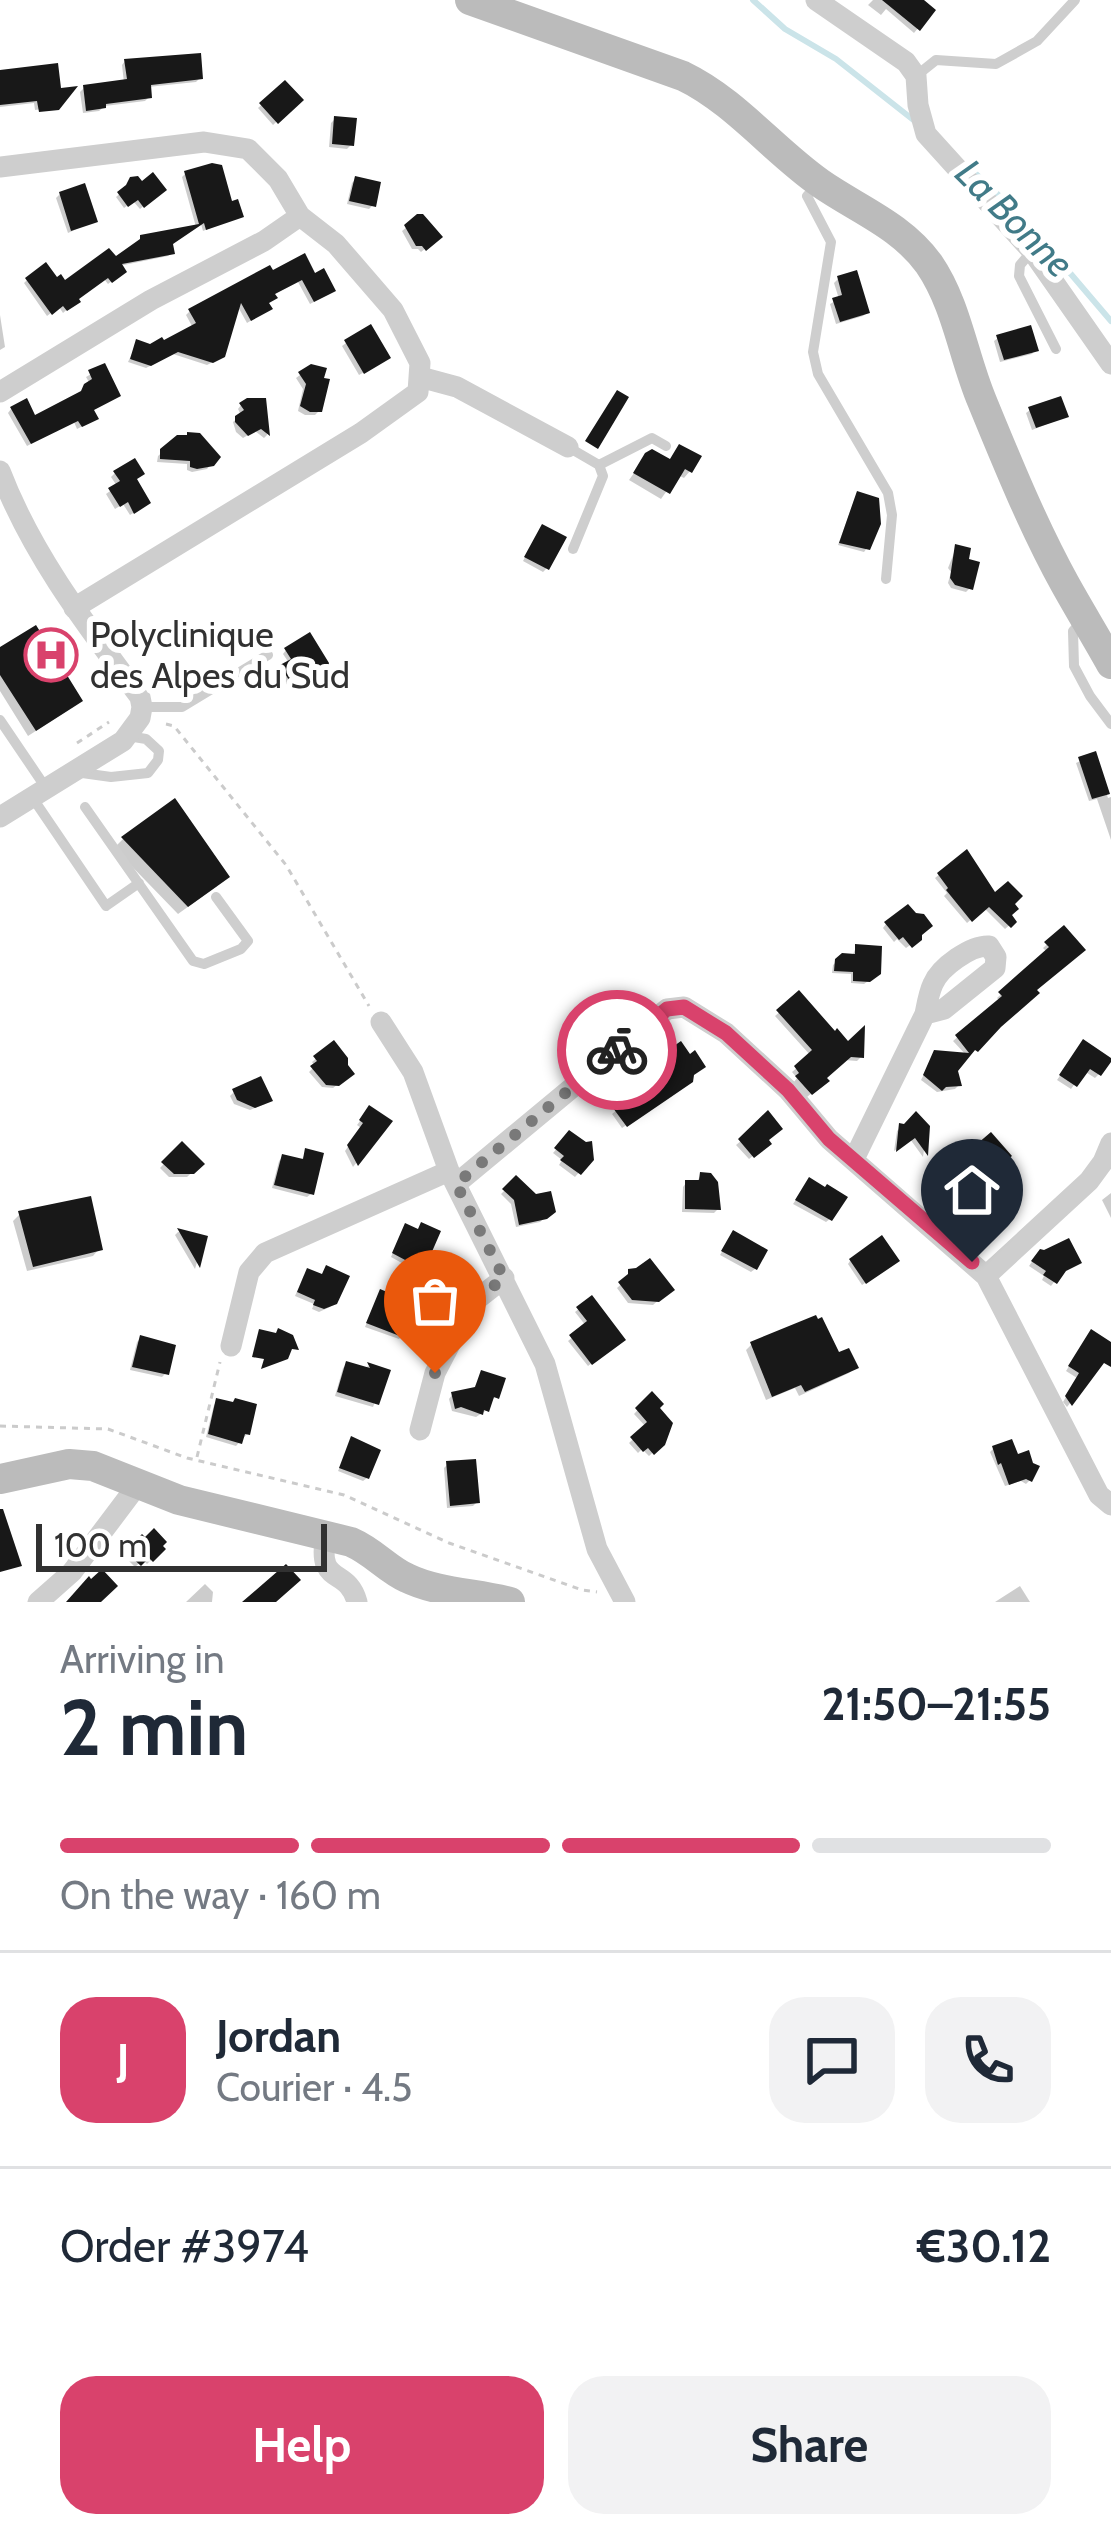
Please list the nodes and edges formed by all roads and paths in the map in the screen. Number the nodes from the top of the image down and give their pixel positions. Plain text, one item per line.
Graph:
1 (470, 0) edge
2 (816, 0) edge
3 (1075, 0) edge
4 (916, 76) junction
5 (0, 167) edge
6 (820, 183) junction
7 (299, 216) junction
8 (1032, 251) junction
9 (1056, 349) dead end
10 (1111, 364) edge
11 (420, 377) junction
12 (0, 392) edge
13 (666, 446) dead end
14 (568, 448) joint
15 (599, 465) junction
16 (0, 471) edge
17 (573, 549) dead end
18 (886, 579) dead end
19 (74, 608) junction
20 (1085, 618) junction
21 (268, 655) dead end
22 (1111, 664) edge
23 (0, 720) edge
24 (131, 720) junction
25 (1111, 724) edge
26 (70, 760) junction
27 (39, 792) junction
28 (4, 807) edge
29 (85, 807) dead end
30 (139, 883) junction
31 (216, 897) dead end
32 (925, 1014) dead end
33 (381, 1022) joint
34 (1111, 1143) edge
35 (854, 1159) junction
36 (452, 1177) junction
37 (986, 1276) junction
38 (504, 1278) junction
39 (231, 1346) joint
40 (0, 1426) edge
41 (420, 1430) dead end
42 (196, 1459) junction
43 (0, 1479) edge
44 (139, 1483) junction
45 (1111, 1505) edge
46 (326, 1534) junction
47 (621, 1596) edge
48 (38, 1602) edge
49 (357, 1602) edge
50 (510, 1602) edge

1 - 6 street
2 - 4 street
3 - 4 lane
4 - 8 street
5 - 7 street
6 - 18 lane
6 - 20 street
7 - 11 street
7 - 12 street
8 - 9 lane
8 - 10 street
11 - 14 street
11 - 19 street
13 - 15 lane
14 - 15 lane
15 - 17 lane
16 - 19 street
19 - 24 street
20 - 22 street
20 - 25 lane
21 - 24 lane
23 - 27 lane
24 - 26 street
24 - 26 path
24 - 26 lane
24 - 33 path
26 - 27 street
27 - 28 street
27 - 30 lane
29 - 30 lane
30 - 31 lane
32 - 35 street
33 - 36 street
34 - 37 street
35 - 36 street
35 - 37 street
36 - 38 street
36 - 39 street
37 - 45 street
38 - 41 street
38 - 47 street
39 - 42 path
40 - 42 path
42 - 47 path
43 - 44 street
44 - 46 street
44 - 48 street
46 - 49 street
46 - 50 street

